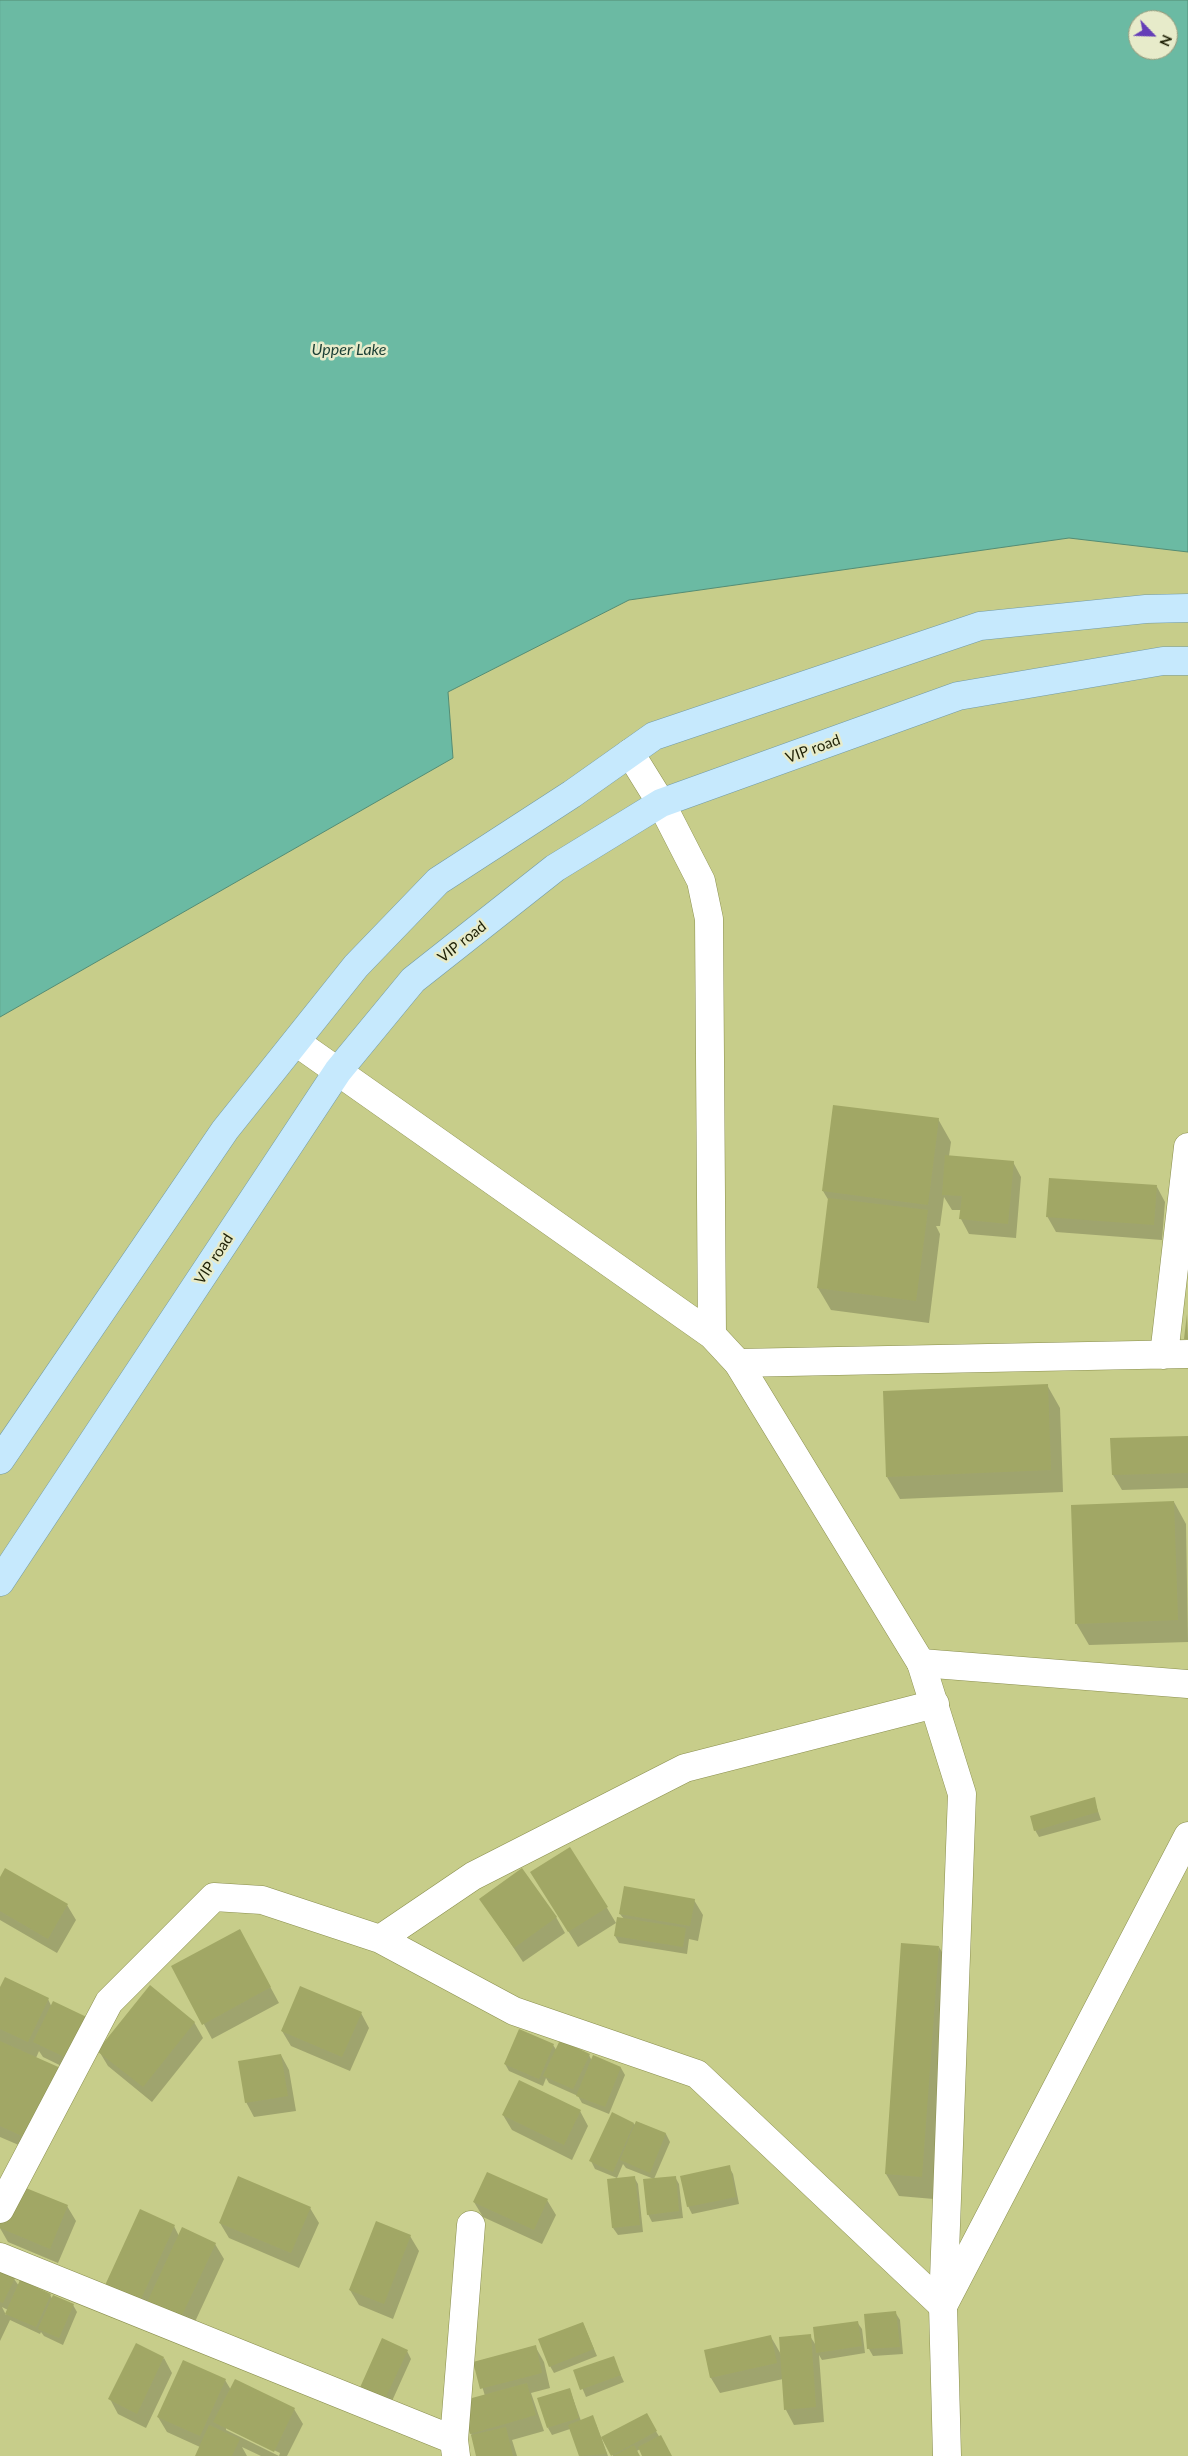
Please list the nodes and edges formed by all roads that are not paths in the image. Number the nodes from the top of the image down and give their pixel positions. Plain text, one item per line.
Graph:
1 (1188, 608) edge
2 (1188, 661) edge
3 (630, 753) junction
4 (661, 803) junction
5 (296, 1042) junction
6 (338, 1071) junction
7 (1188, 1147) edge
8 (712, 1335) junction
9 (1176, 1355) edge
10 (738, 1364) junction
11 (0, 1460) edge
12 (0, 1582) edge
13 (921, 1663) junction
14 (1188, 1684) edge
15 (935, 1704) junction
16 (1188, 1836) edge
17 (380, 1939) junction
18 (0, 2209) edge
19 (471, 2225) dead end
20 (0, 2258) edge
21 (943, 2306) junction
22 (455, 2448) edge
23 (947, 2456) edge

1 - 3 main road
2 - 4 main road, VIP road
3 - 4 street
3 - 5 main road
4 - 6 main road, VIP road
4 - 8 street
5 - 6 street
5 - 11 main road
6 - 8 street
6 - 12 main road, VIP road
7 - 9 street
8 - 10 street
9 - 10 street
10 - 13 street
13 - 14 street
13 - 15 street
15 - 17 street
15 - 21 street
16 - 21 street
17 - 18 street
17 - 21 street
19 - 22 street
20 - 22 street
21 - 23 street

